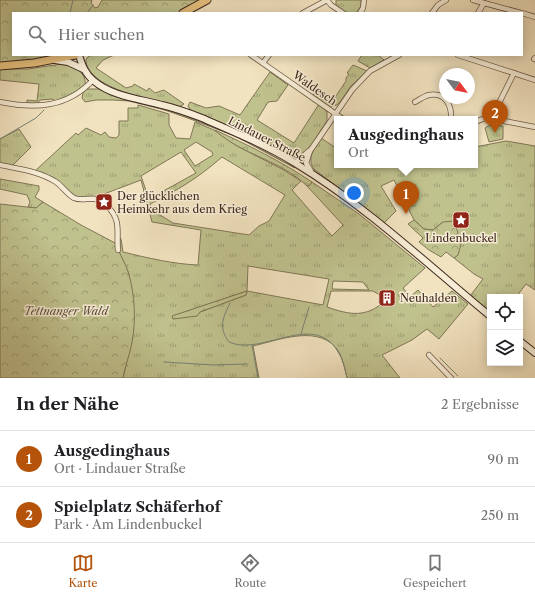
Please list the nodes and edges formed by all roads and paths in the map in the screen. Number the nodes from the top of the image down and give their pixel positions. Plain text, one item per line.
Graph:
1 (207, 0) edge
2 (327, 0) edge
3 (364, 0) edge
4 (446, 0) edge
5 (472, 0) edge
6 (484, 3) junction
7 (185, 12) edge
8 (304, 12) edge
9 (342, 12) edge
10 (361, 12) edge
11 (433, 12) edge
12 (479, 12) edge
13 (516, 12) edge
14 (523, 14) edge
15 (535, 17) edge
16 (71, 56) edge
17 (79, 56) edge
18 (252, 56) edge
19 (268, 56) edge
20 (397, 56) edge
21 (461, 56) edge
22 (53, 60) junction
23 (263, 63) junction
24 (0, 66) edge
25 (83, 69) junction
26 (514, 73) junction
27 (93, 80) junction
28 (535, 80) edge
29 (0, 102) edge
30 (415, 102) dead end
31 (336, 114) junction
32 (493, 115) junction
33 (339, 116) edge
34 (451, 116) edge
35 (334, 117) edge
36 (478, 121) edge
37 (535, 127) edge
38 (310, 150) junction
39 (295, 163) junction
40 (0, 165) edge
41 (315, 175) junction
42 (118, 250) dead end
43 (487, 313) edge
44 (523, 343) edge
45 (535, 353) edge
46 (429, 355) dead end
47 (451, 378) edge

1 - 7 main road
2 - 8 street
2 - 9 street
3 - 10 street
4 - 11 street
5 - 6 street
6 - 12 street
6 - 13 street
14 - 15 street
16 - 22 main road
17 - 25 main road, Lindauer Straße
18 - 23 street, Waldesch
19 - 23 street
20 - 31 street
21 - 26 street
22 - 24 main road
22 - 25 main road
23 - 31 street, Waldesch
25 - 27 main road, Lindauer Straße
26 - 28 street
26 - 32 street
27 - 29 street
27 - 39 main road, Lindauer Straße
30 - 34 street
31 - 33 street, Waldesch
32 - 36 street
32 - 37 street
35 - 38 street
38 - 39 street
38 - 41 street
39 - 41 main road, Lindauer Straße
40 - 42 street
41 - 43 main road, Lindauer Straße
44 - 45 main road
46 - 47 street

